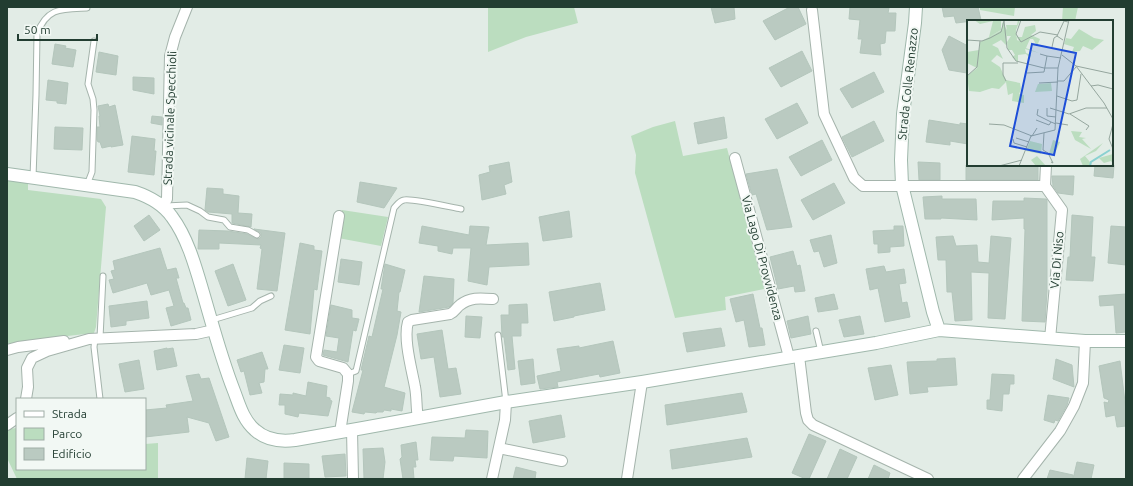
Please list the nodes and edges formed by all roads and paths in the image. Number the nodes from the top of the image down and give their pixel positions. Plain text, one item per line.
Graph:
1 (187, 7) edge
2 (916, 7) edge
3 (87, 8) dead end
4 (812, 10) dead end
5 (94, 41) dead end
6 (735, 158) dead end
7 (1046, 166) edge
8 (7, 174) edge
9 (32, 178) junction
10 (87, 185) junction
11 (902, 185) junction
12 (1045, 186) junction
13 (162, 206) junction
14 (461, 209) dead end
15 (338, 216) dead end
16 (257, 236) dead end
17 (103, 276) dead end
18 (271, 296) dead end
19 (492, 299) dead end
20 (212, 325) junction
21 (939, 330) junction
22 (816, 331) dead end
23 (498, 335) dead end
24 (95, 339) junction
25 (1050, 339) junction
26 (1085, 341) junction
27 (1126, 341) edge
28 (7, 350) edge
29 (821, 352) junction
30 (794, 356) junction
31 (348, 374) junction
32 (642, 382) junction
33 (26, 398) edge
34 (100, 398) edge
35 (506, 402) junction
36 (418, 418) junction
37 (16, 419) edge
38 (7, 425) edge
39 (347, 431) junction
40 (499, 448) junction
41 (562, 461) dead end
42 (353, 479) edge
43 (492, 479) edge
44 (627, 479) edge
45 (928, 479) edge
46 (1023, 479) edge

1 - 13 street, Strada vicinale Specchioli
2 - 11 street, Strada Colle Renazzo
3 - 9 lane
4 - 11 street
5 - 10 lane
6 - 30 street, Via Lago Di Provvidenza
7 - 12 street
8 - 9 street
9 - 10 street
10 - 13 street
11 - 12 street
11 - 21 street, Strada Colle Renazzo
12 - 25 street, Via Di Niso
13 - 16 lane
13 - 20 street
14 - 31 lane
15 - 31 street
17 - 24 lane
18 - 20 lane
19 - 36 street
20 - 24 street
20 - 39 street
21 - 25 street
21 - 29 street
22 - 29 lane
23 - 35 lane
24 - 28 street
24 - 33 street
24 - 34 lane
25 - 26 street
26 - 27 street
26 - 46 street
29 - 30 street
30 - 32 street
30 - 45 street, Via Lago Di Provvidenza
31 - 39 street
32 - 35 street
32 - 44 street
35 - 36 street
35 - 40 street
36 - 39 street
37 - 38 street
39 - 42 street
40 - 41 street
40 - 43 street

